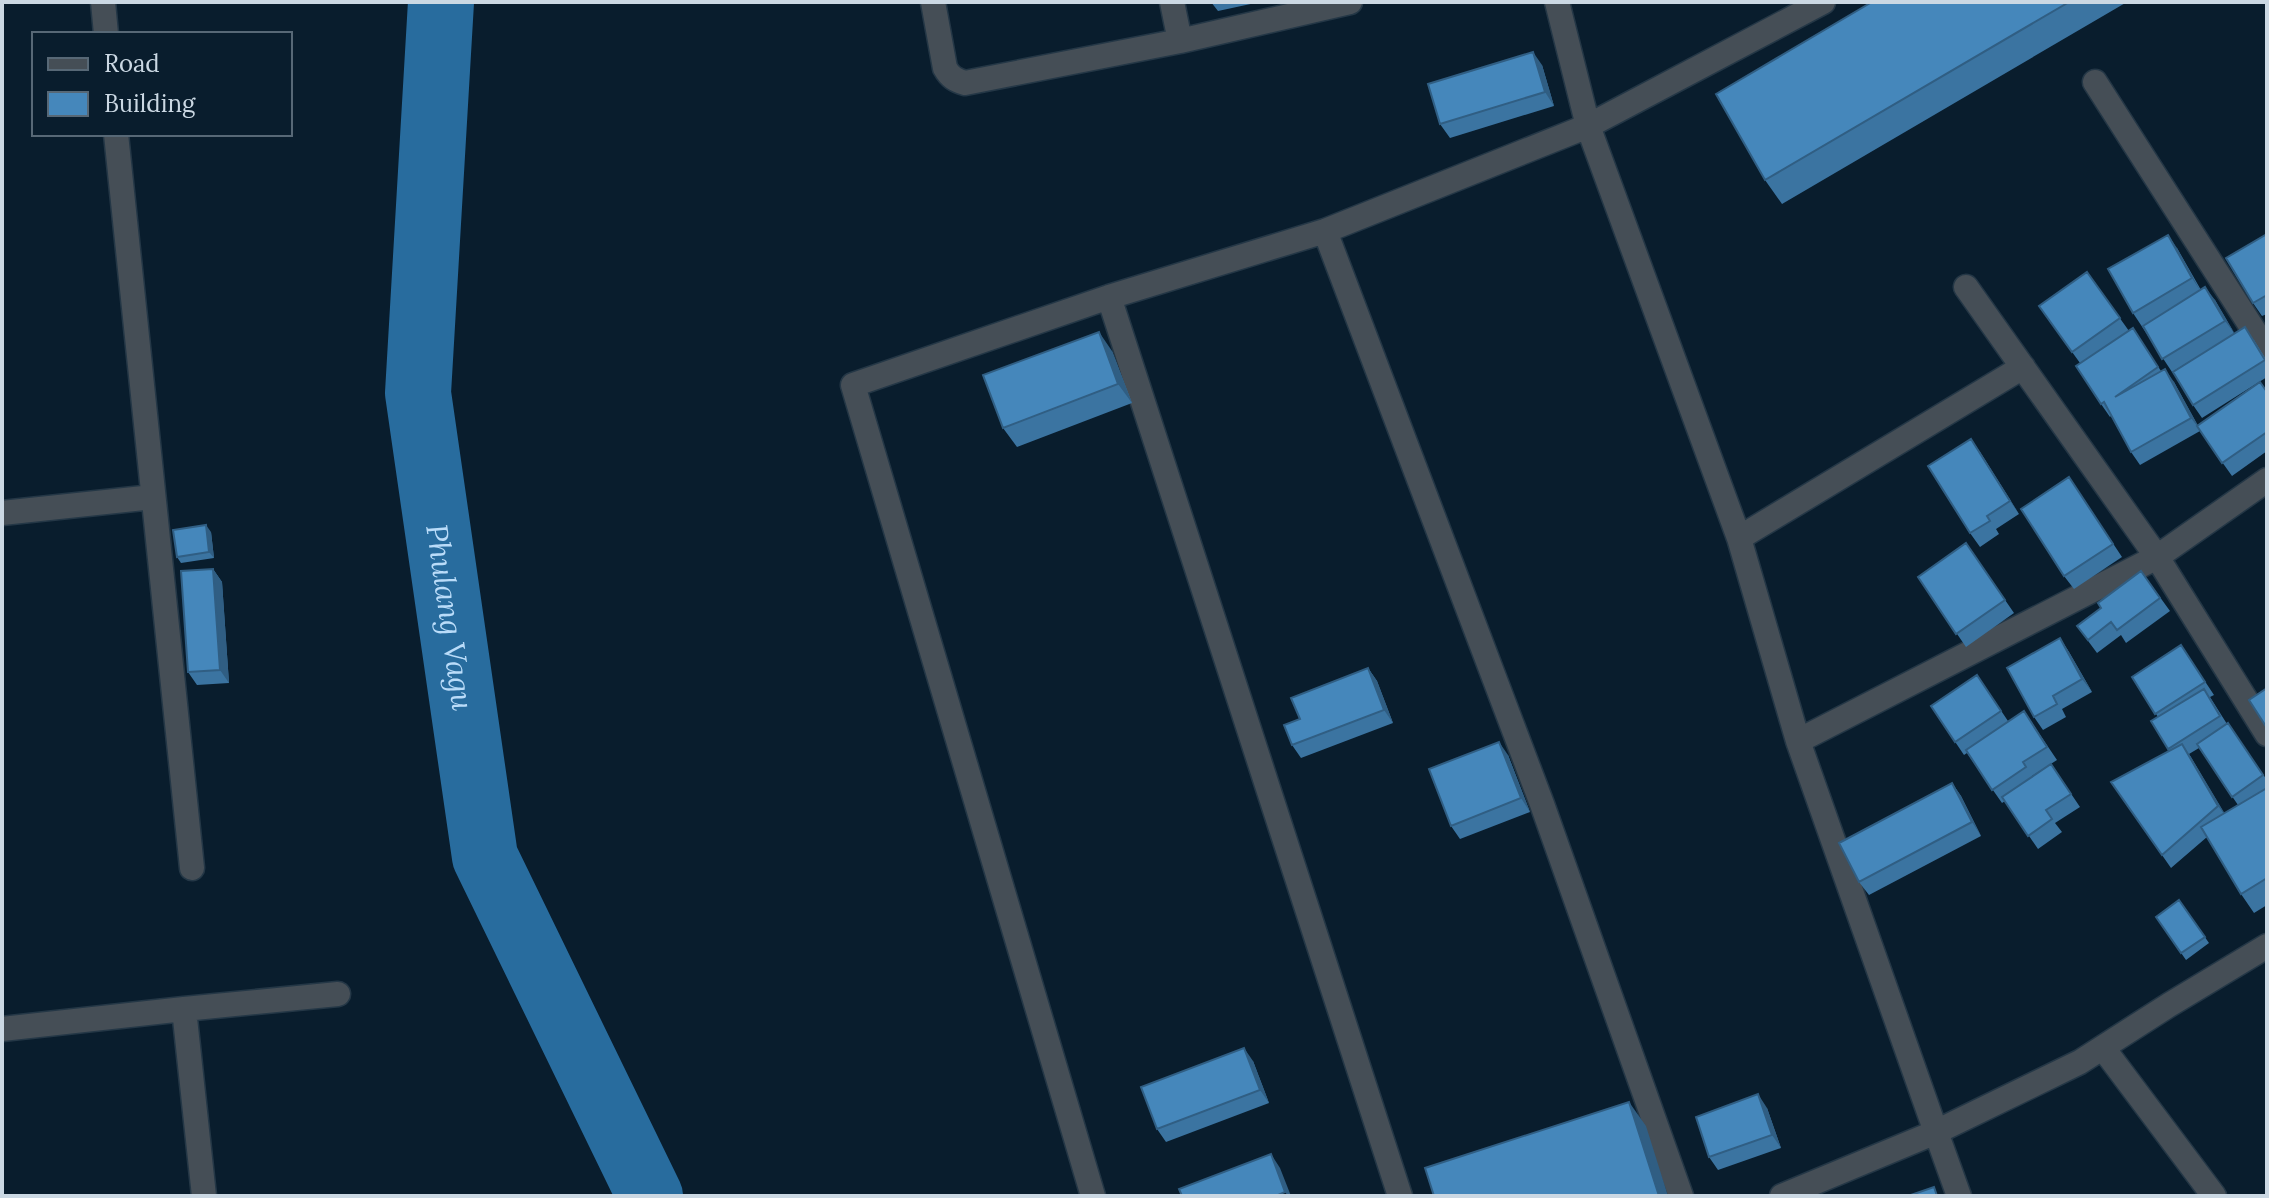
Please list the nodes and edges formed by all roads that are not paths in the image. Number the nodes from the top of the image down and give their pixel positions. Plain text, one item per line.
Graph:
1 (103, 2) edge
2 (933, 2) edge
3 (1172, 2) edge
4 (1350, 2) edge
5 (1557, 2) edge
6 (1823, 2) edge
7 (106, 32) edge
8 (1180, 41) junction
9 (2095, 82) dead end
10 (1588, 126) junction
11 (116, 136) edge
12 (1325, 231) junction
13 (1966, 287) dead end
14 (1109, 297) junction
15 (2267, 351) edge
16 (2023, 367) junction
17 (2267, 480) edge
18 (153, 497) junction
19 (2, 513) edge
20 (1739, 538) junction
21 (2157, 557) junction
22 (2267, 734) edge
23 (1798, 741) junction
24 (192, 868) dead end
25 (2267, 946) edge
26 (338, 994) dead end
27 (184, 1009) junction
28 (2, 1029) edge
29 (2103, 1048) junction
30 (1936, 1132) junction
31 (204, 1196) edge
32 (1093, 1196) edge
33 (1400, 1196) edge
34 (1681, 1196) edge
35 (1782, 1196) edge
36 (1959, 1196) edge
37 (2214, 1196) edge

1 - 7 street
2 - 8 street
3 - 8 street
4 - 8 street
5 - 10 street
6 - 10 street
9 - 15 street
10 - 12 street
10 - 20 street
11 - 18 street
12 - 14 street
12 - 34 street
13 - 16 street
14 - 32 street
14 - 33 street
16 - 20 street
16 - 21 street
17 - 21 street
18 - 19 street
18 - 24 street
20 - 23 street
21 - 22 street
21 - 23 street
23 - 30 street
25 - 29 street
26 - 27 street
27 - 28 street
27 - 31 street
29 - 30 street
29 - 37 street
30 - 35 street
30 - 36 street

